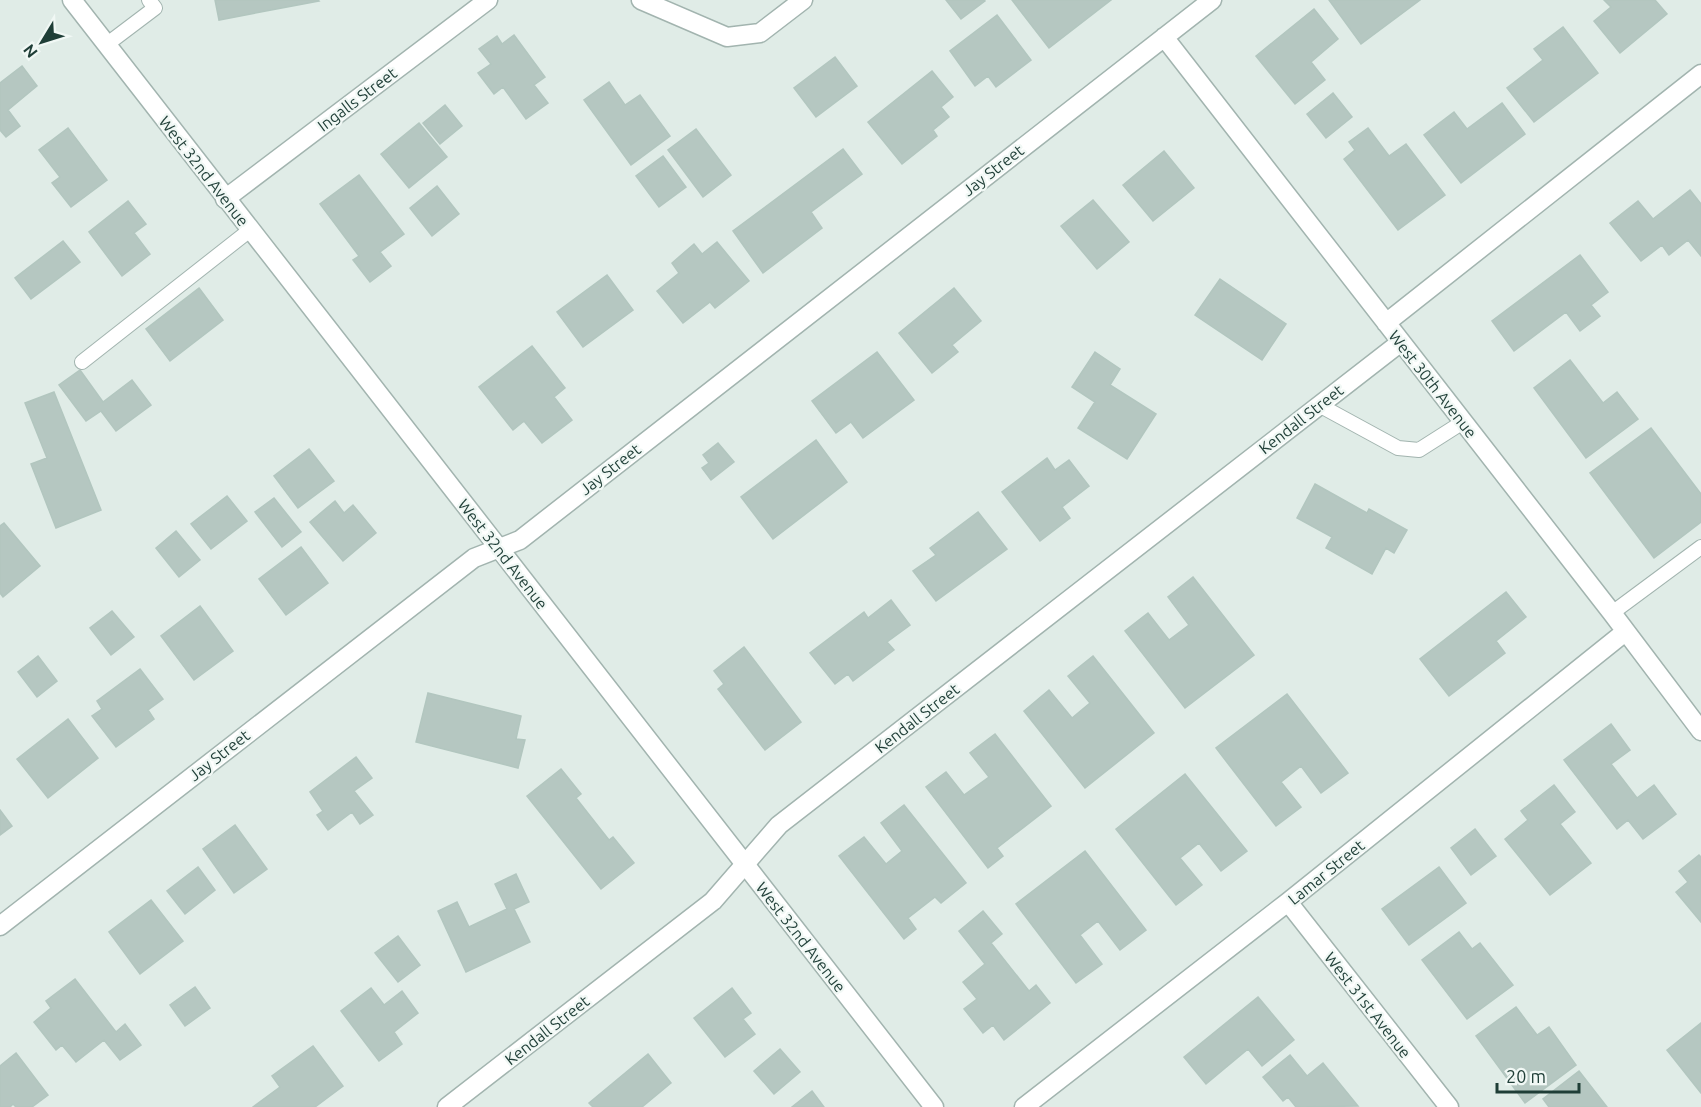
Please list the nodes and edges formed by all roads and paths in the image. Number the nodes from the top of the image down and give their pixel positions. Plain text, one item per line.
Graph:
1 (72, 0) edge
2 (149, 0) edge
3 (488, 0) edge
4 (641, 0) edge
5 (803, 0) edge
6 (1212, 0) edge
7 (1164, 37) junction
8 (106, 45) junction
9 (1701, 74) edge
10 (225, 199) junction
11 (250, 230) junction
12 (1386, 323) junction
13 (1401, 342) junction
14 (82, 362) dead end
15 (1319, 405) junction
16 (1463, 422) junction
17 (1701, 547) edge
18 (499, 548) junction
19 (1612, 614) junction
20 (1625, 632) junction
21 (1701, 731) edge
22 (745, 866) junction
23 (1288, 902) junction
24 (0, 926) edge
25 (447, 1107) edge
26 (934, 1107) edge
27 (1024, 1107) edge
28 (1449, 1107) edge

1 - 8 street, West 32nd Avenue
2 - 8 lane
3 - 10 street, Ingalls Street
4 - 5 street
6 - 7 street, Jay Street
7 - 12 street, West 30th Avenue
7 - 18 street, Jay Street
8 - 10 street, West 32nd Avenue
9 - 12 street
10 - 11 street, West 32nd Avenue
11 - 14 lane
11 - 18 street, West 32nd Avenue
12 - 13 street, West 30th Avenue
13 - 15 street, Kendall Street
13 - 16 street, West 30th Avenue
15 - 16 lane
15 - 22 street, Kendall Street
16 - 19 street, West 30th Avenue
17 - 19 lane
18 - 22 street, West 32nd Avenue
18 - 24 street, Jay Street
19 - 20 street, West 30th Avenue
20 - 21 street, West 30th Avenue
20 - 23 street, Lamar Street
22 - 25 street, Kendall Street
22 - 26 street, West 32nd Avenue
23 - 27 street, Lamar Street
23 - 28 street, West 31st Avenue

